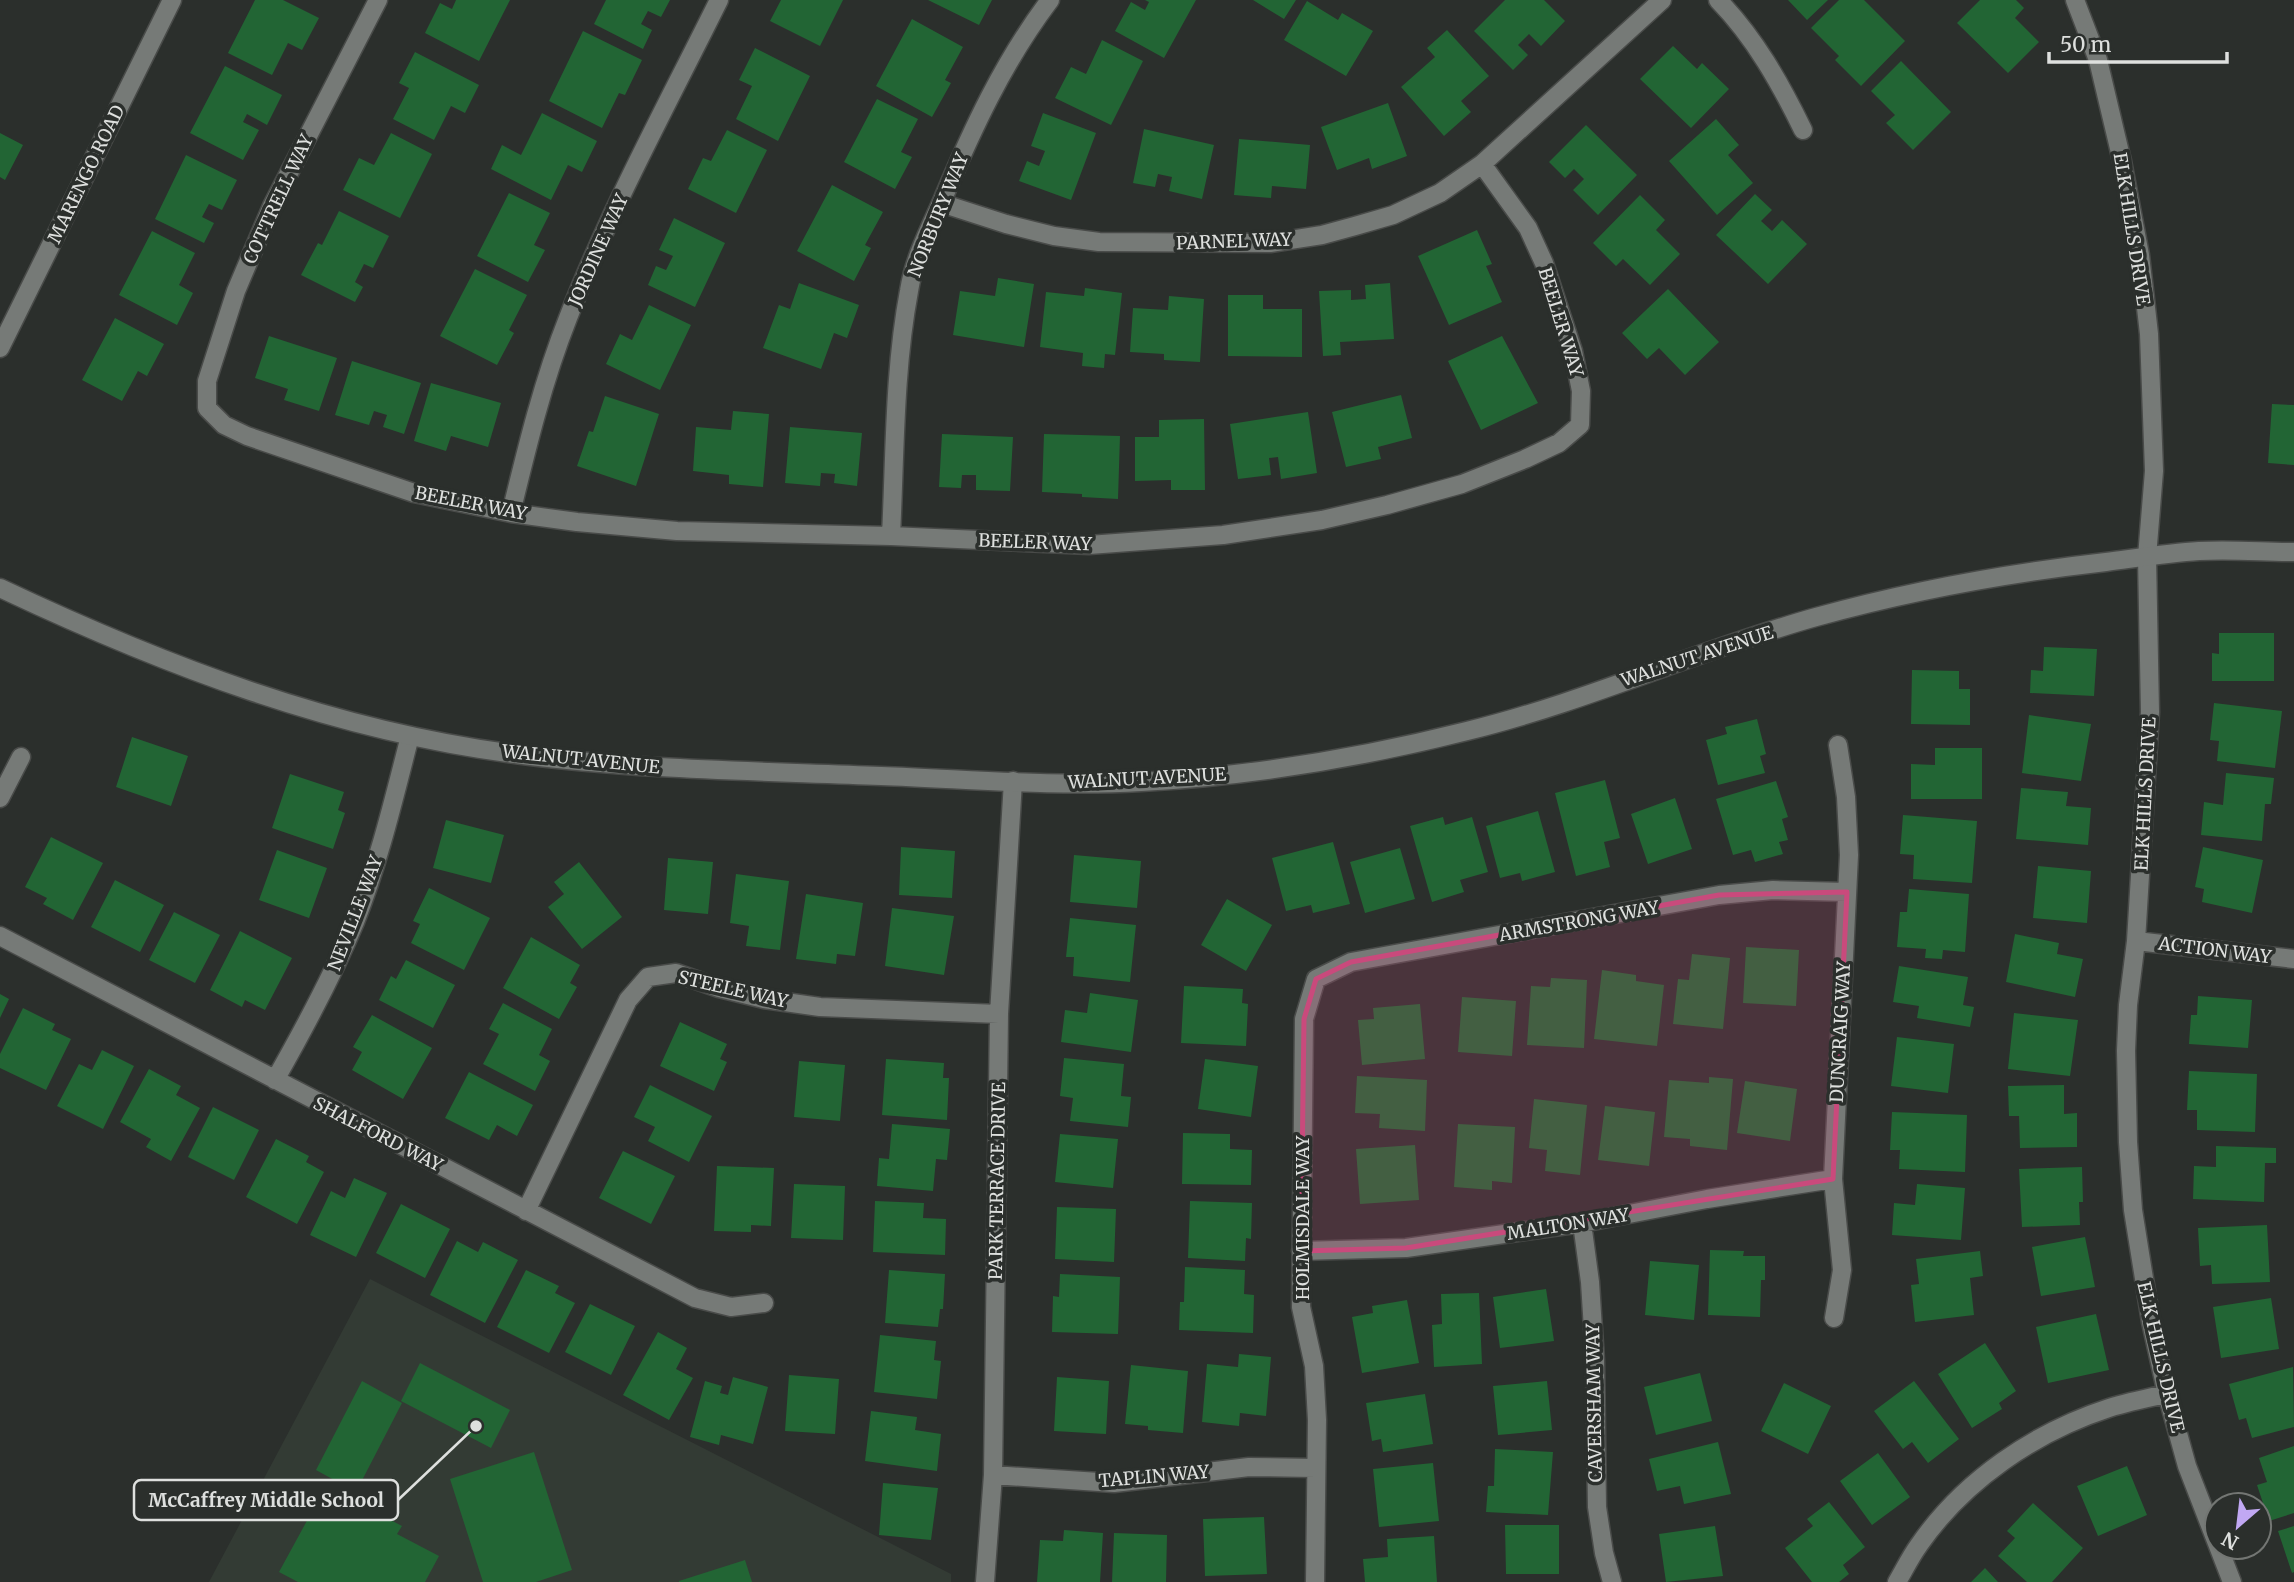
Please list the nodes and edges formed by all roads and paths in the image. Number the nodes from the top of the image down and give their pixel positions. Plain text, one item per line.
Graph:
1 (172, 0) edge
2 (378, 0) edge
3 (719, 0) edge
4 (1050, 0) edge
5 (1662, 0) edge
6 (1718, 0) edge
7 (2075, 0) edge
8 (1803, 130) dead end
9 (1482, 164) junction
10 (941, 203) junction
11 (0, 348) edge
12 (206, 408) joint
13 (511, 513) junction
14 (891, 536) junction
15 (2294, 552) edge
16 (2147, 557) junction
17 (0, 588) edge
18 (410, 736) junction
19 (1838, 745) dead end
20 (21, 757) dead end
21 (1013, 781) junction
22 (0, 798) edge
23 (1847, 892) junction
24 (0, 936) edge
25 (2136, 941) junction
26 (2294, 959) edge
27 (1316, 979) joint
28 (999, 1014) junction
29 (275, 1080) junction
30 (1833, 1179) junction
31 (526, 1211) junction
32 (1583, 1223) junction
33 (1301, 1251) junction
34 (764, 1303) dead end
35 (1834, 1318) dead end
36 (2167, 1394) junction
37 (1315, 1468) junction
38 (993, 1475) junction
39 (985, 1582) edge
40 (1315, 1582) edge
41 (1612, 1582) edge
42 (1897, 1582) edge
43 (2232, 1582) edge

1 - 11 street, MARENGO ROAD
2 - 12 street, COTTRELL WAY
3 - 13 street, JORDINE WAY
4 - 10 street, NORBURY WAY
5 - 9 street, PARNEL WAY
6 - 8 street
7 - 16 street, ELK HILLS DRIVE
9 - 10 street, PARNEL WAY
9 - 14 street, BEELER WAY
10 - 14 street, NORBURY WAY
12 - 13 street, BEELER WAY
13 - 14 street, BEELER WAY
15 - 16 street, WALNUT AVENUE
16 - 21 street, WALNUT AVENUE
16 - 25 street, ELK HILLS DRIVE
17 - 18 street, WALNUT AVENUE
18 - 21 street, WALNUT AVENUE
18 - 29 street, NEVILLE WAY
19 - 23 street, DUNCRAIG WAY
20 - 22 street
21 - 28 street, PARK TERRACE DRIVE
23 - 27 street, ARMSTRONG WAY
23 - 30 street, DUNCRAIG WAY
24 - 29 street, SHALFORD WAY
25 - 26 street, ACTION WAY
25 - 36 street, ELK HILLS DRIVE
27 - 33 street, HOLMISDALE WAY
28 - 31 street, STEELE WAY
28 - 38 street, PARK TERRACE DRIVE
29 - 31 street, SHALFORD WAY
30 - 32 street, MALTON WAY
30 - 35 street, DUNCRAIG WAY
31 - 34 street, SHALFORD WAY
32 - 33 street, MALTON WAY
32 - 41 street, CAVERSHAM WAY
33 - 37 street, HOLMISDALE WAY
36 - 42 street
36 - 43 street, ELK HILLS DRIVE
37 - 38 street, TAPLIN WAY
37 - 40 street, HOLMISDALE WAY
38 - 39 street, PARK TERRACE DRIVE

